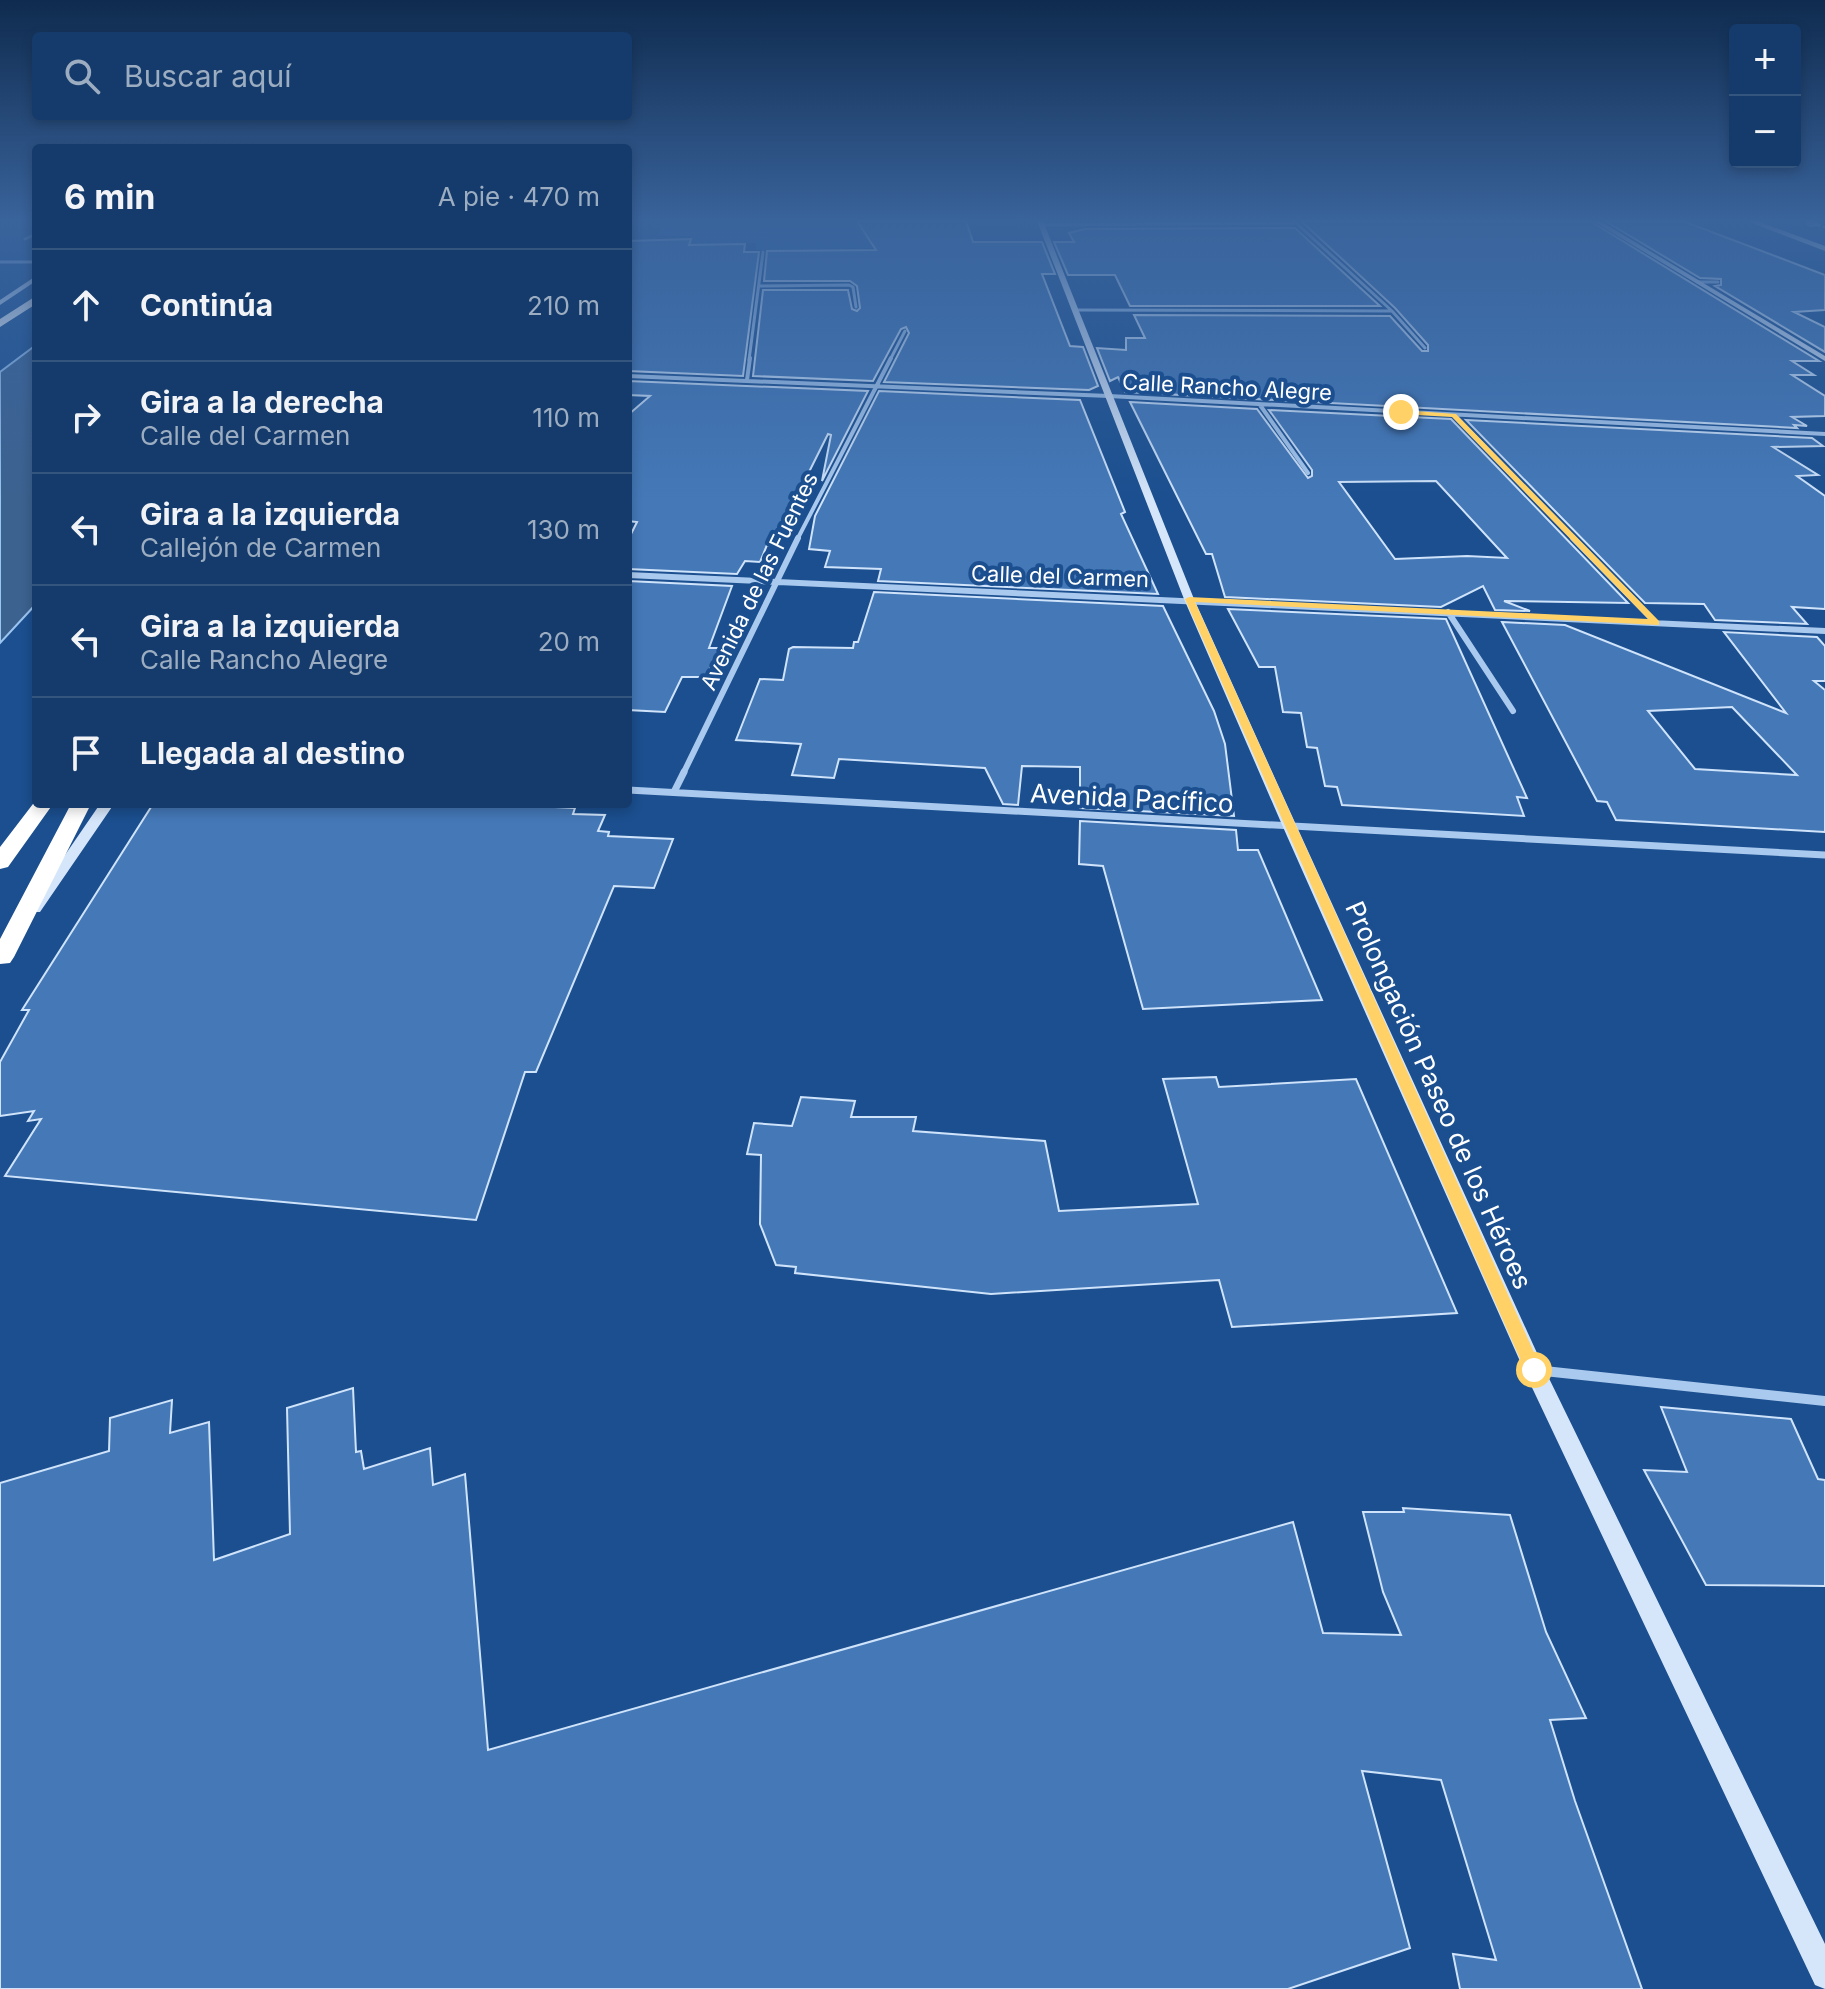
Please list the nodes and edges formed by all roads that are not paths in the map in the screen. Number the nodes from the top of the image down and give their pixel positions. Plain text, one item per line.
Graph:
1 (755, 314) edge
2 (1077, 314) edge
3 (1395, 314) edge
4 (1750, 314) edge
5 (905, 331) dead end
6 (1425, 348) dead end
7 (1825, 359) edge
8 (632, 376) edge
9 (747, 380) junction
10 (878, 386) junction
11 (1109, 396) junction
12 (1260, 405) junction
13 (1454, 415) junction
14 (1825, 434) edge
15 (1308, 473) dead end
16 (632, 575) edge
17 (775, 582) junction
18 (1189, 599) junction
19 (1448, 612) junction
20 (1656, 623) junction
21 (1825, 631) edge
22 (1513, 711) dead end
23 (632, 790) edge
24 (674, 792) junction
25 (40, 808) edge
26 (79, 808) edge
27 (104, 808) edge
28 (1290, 827) junction
29 (1825, 855) edge
30 (0, 862) edge
31 (1, 958) edge
32 (1534, 1370) junction
33 (1825, 1401) edge
34 (1825, 1975) edge

1 - 9 street
2 - 11 street, Prolongación Paseo de los Héroes
3 - 6 street
4 - 7 street
5 - 10 street, Avenida de las Fuentes
8 - 9 street, Calle Rancho Alegre
9 - 10 street, Calle Rancho Alegre
10 - 11 street, Calle Rancho Alegre
10 - 17 street, Avenida de las Fuentes
11 - 12 street, Calle Rancho Alegre
11 - 18 street, Prolongación Paseo de los Héroes
12 - 13 street, Calle Rancho Alegre
12 - 15 street
13 - 14 street, Calle Rancho Alegre
13 - 20 street
16 - 17 street, Calle del Carmen
17 - 18 street, Calle del Carmen
17 - 24 street, Avenida de las Fuentes
18 - 19 street, Calle del Carmen
18 - 28 street, Prolongación Paseo de los Héroes
19 - 20 street, Calle del Carmen
19 - 22 street
20 - 21 street, Calle del Carmen
23 - 24 street, Avenida Pacífico
24 - 28 street, Avenida Pacífico
25 - 30 highway
26 - 31 highway
27 - 31 street
28 - 29 street, Avenida Pacífico
28 - 32 street, Prolongación Paseo de los Héroes
32 - 33 street
32 - 34 street, Prolongación Paseo de los Héroes

